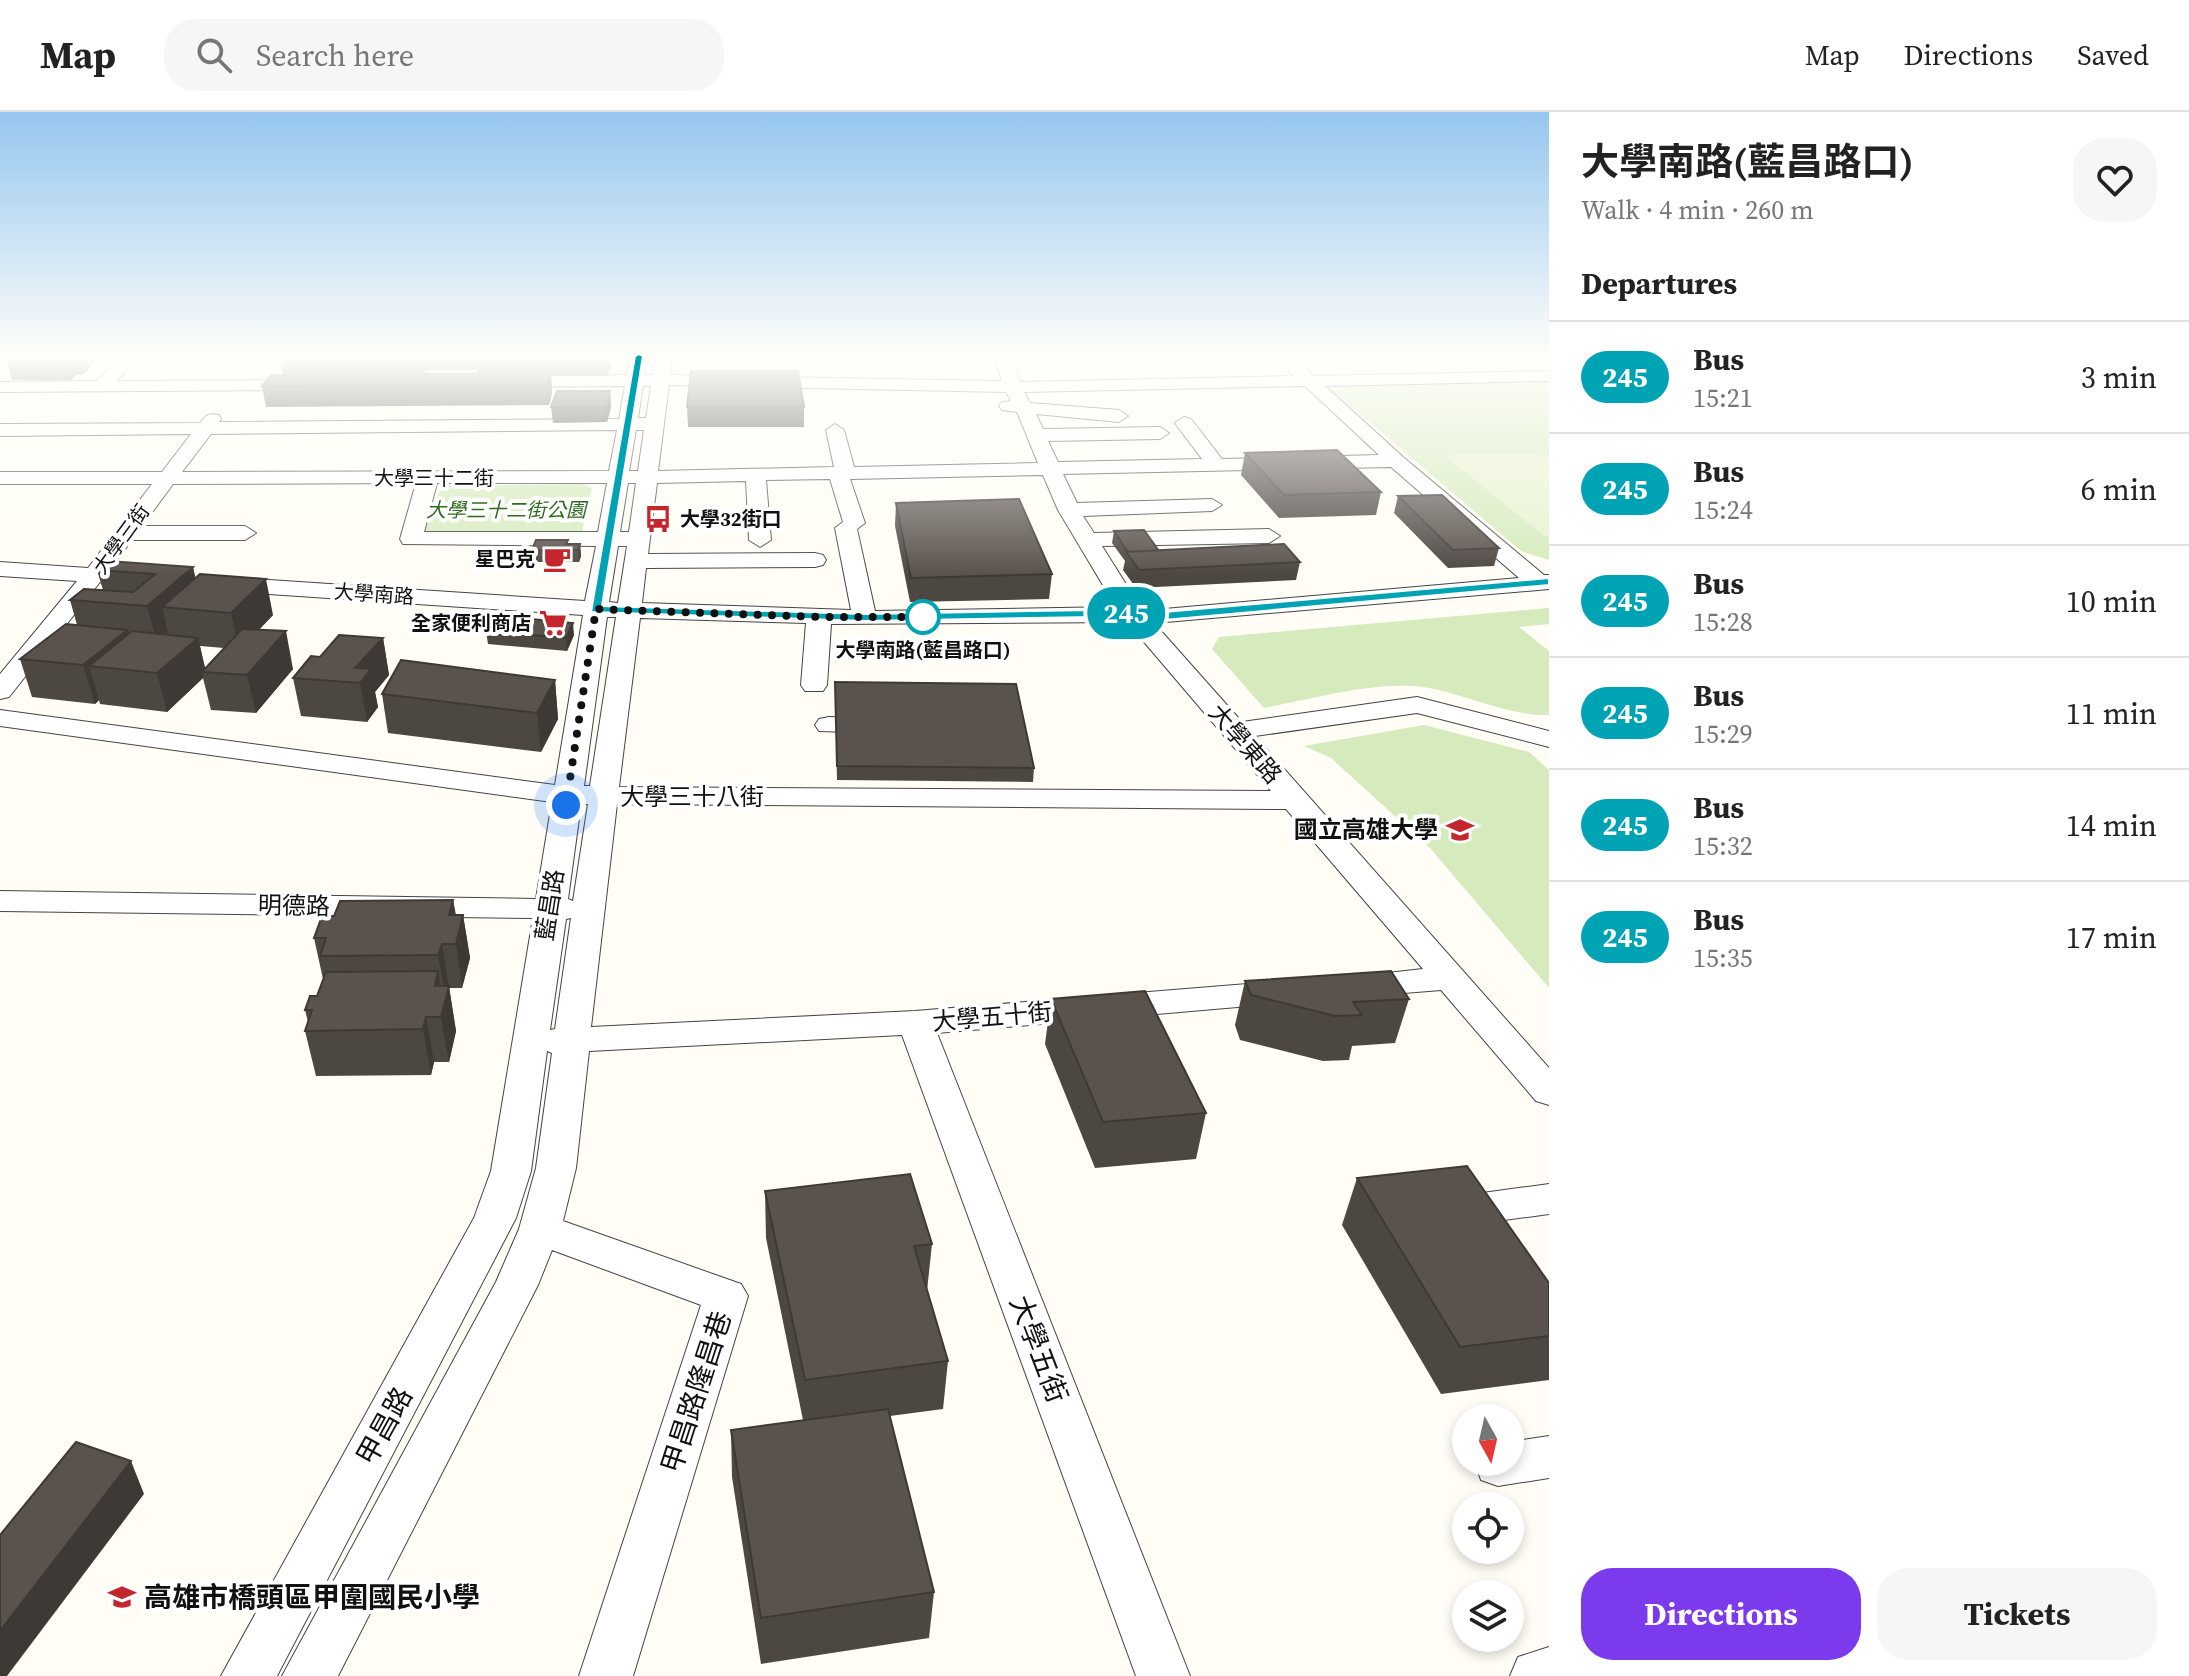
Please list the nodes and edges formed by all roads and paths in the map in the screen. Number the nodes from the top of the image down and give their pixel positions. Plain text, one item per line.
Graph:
1 (275, 429) edge
2 (626, 429) edge
3 (653, 429) edge
4 (1033, 429) edge
5 (1189, 429) edge
6 (1361, 429) edge
7 (0, 430) edge
8 (203, 430) junction
9 (835, 430) dead end
10 (1160, 433) dead end
11 (1036, 435) junction
12 (1396, 461) junction
13 (1277, 463) junction
14 (1217, 465) junction
15 (1049, 469) junction
16 (842, 473) junction
17 (756, 475) junction
18 (647, 477) junction
19 (0, 478) edge
20 (165, 478) junction
21 (428, 478) junction
22 (618, 478) junction
23 (1298, 487) edge
24 (1212, 505) dead end
25 (1069, 510) junction
26 (125, 533) junction
27 (245, 533) dead end
28 (1269, 536) dead end
29 (608, 539) junction
30 (760, 540) dead end
31 (1086, 540) junction
32 (636, 550) junction
33 (815, 560) dead end
34 (0, 569) edge
35 (94, 575) junction
36 (1542, 578) edge
37 (158, 579) edge
38 (205, 583) edge
39 (949, 590) edge
40 (596, 609) junction
41 (628, 611) junction
42 (1132, 613) junction
43 (819, 617) junction
44 (960, 617) junction
45 (865, 618) junction
46 (814, 685) dead end
47 (0, 691) edge
48 (0, 718) edge
49 (829, 725) dead end
50 (908, 725) edge
51 (1234, 731) junction
52 (1549, 739) edge
53 (948, 769) edge
54 (567, 795) junction
55 (604, 796) junction
56 (953, 798) junction
57 (1293, 800) junction
58 (0, 901) edge
59 (588, 909) junction
60 (549, 910) junction
61 (1451, 978) junction
62 (915, 1023) junction
63 (531, 1040) junction
64 (573, 1041) junction
65 (1549, 1092) edge
66 (533, 1170) junction
67 (1549, 1199) edge
68 (1453, 1213) edge
69 (540, 1229) junction
70 (1549, 1457) edge
71 (1524, 1461) edge
72 (1549, 1674) edge
73 (248, 1676) edge
74 (309, 1676) edge
75 (606, 1676) edge
76 (1163, 1676) edge
77 (1537, 1676) edge

1 - 8 street
2 - 22 street, 藍昌路
3 - 18 street, 藍昌路
4 - 11 street, 大學東路
5 - 14 street
6 - 12 street
7 - 8 street
8 - 20 street, 大學三街
9 - 16 street
10 - 11 street
11 - 15 street, 大學東路
12 - 13 street, 大學三十二街
12 - 36 street
13 - 14 street, 大學三十二街
13 - 23 street
14 - 15 street, 大學三十二街
15 - 16 street, 大學三十二街
15 - 25 street, 大學東路
16 - 17 street, 大學三十二街
16 - 45 street
17 - 18 street, 大學三十二街
17 - 30 street
18 - 22 street, 大學三十二街
18 - 32 street, 藍昌路
19 - 20 street, 大學三十二街
20 - 21 street, 大學三十二街
20 - 26 street, 大學三街
21 - 22 street, 大學三十二街
21 - 29 street
22 - 29 street, 藍昌路
24 - 25 street
25 - 31 street, 大學東路
26 - 27 street
26 - 35 street, 大學三街
28 - 31 street
29 - 32 street
29 - 40 street, 藍昌路
31 - 42 street, 大學東路
32 - 33 street
32 - 41 street, 藍昌路
34 - 35 street
35 - 37 street
35 - 47 street, 大學三街
36 - 42 street, 大學南路
38 - 40 street, 大學南路
39 - 44 street
40 - 41 street, 大學南路
40 - 54 street, 藍昌路
41 - 43 street, 大學南路
41 - 55 street, 藍昌路
42 - 44 street, 大學南路
42 - 51 street, 大學東路
43 - 45 street, 大學南路
43 - 46 street
44 - 45 street, 大學南路
48 - 54 street, 大學三十八街
49 - 50 street
51 - 52 street
51 - 57 street, 大學東路
53 - 56 street
54 - 55 street, 大學三十八街
54 - 60 street, 藍昌路
55 - 56 street, 大學三十八街
55 - 59 street, 藍昌路
56 - 57 street, 大學三十八街
57 - 61 street, 大學東路
58 - 60 street, 明德路
59 - 60 street, 明德路
59 - 64 street, 藍昌路
60 - 63 street, 藍昌路
61 - 62 street, 大學五十街
61 - 65 street, 大學東路
62 - 64 street, 大學五十街
62 - 76 street, 大學五街
63 - 64 street, 大學五十街
63 - 66 street, 藍昌路
64 - 66 street, 藍昌路
66 - 69 street, 甲昌路
66 - 73 street, 甲昌路
67 - 68 street
69 - 74 street, 甲昌路
69 - 75 street, 甲昌路隆昌巷
70 - 71 street
72 - 77 street

